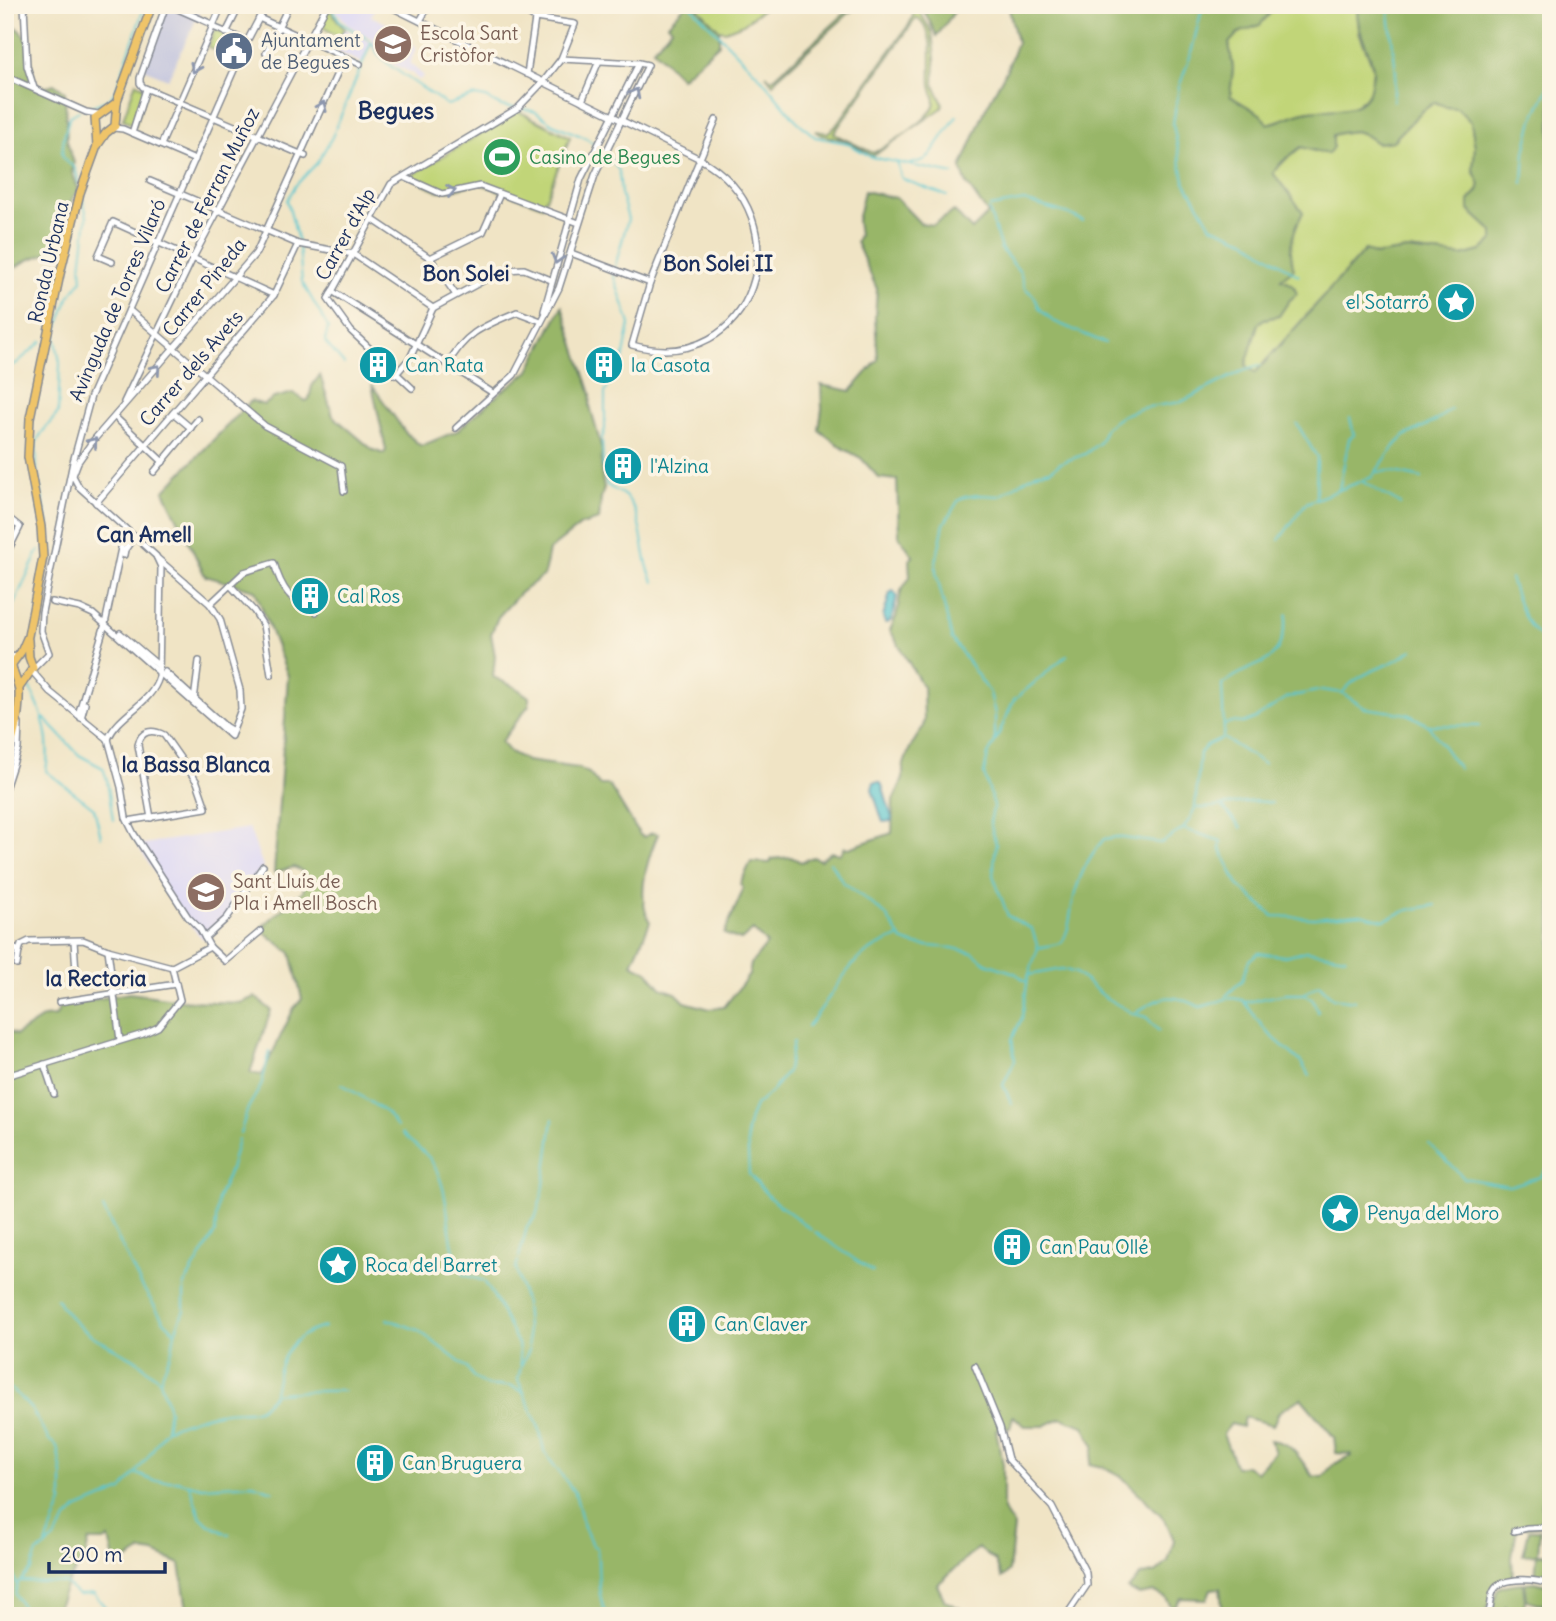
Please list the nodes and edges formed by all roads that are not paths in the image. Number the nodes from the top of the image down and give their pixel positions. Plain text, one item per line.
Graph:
1 (24, 5) edge
2 (152, 5) edge
3 (168, 5) edge
4 (222, 5) edge
5 (240, 5) edge
6 (265, 5) edge
7 (289, 5) edge
8 (429, 5) edge
9 (510, 5) edge
10 (537, 5) edge
11 (326, 6) edge
12 (390, 6) edge
13 (259, 18) junction
14 (535, 18) junction
15 (420, 21) junction
16 (213, 26) junction
17 (278, 27) junction
18 (226, 33) junction
19 (247, 40) junction
20 (308, 40) junction
21 (265, 53) dead end
22 (344, 58) junction
23 (561, 59) junction
24 (599, 61) junction
25 (639, 63) junction
26 (360, 64) dead end
27 (527, 74) junction
28 (5, 77) edge
29 (543, 82) junction
30 (34, 88) junction
31 (146, 89) junction
32 (117, 101) junction
33 (582, 102) junction
34 (179, 103) junction
35 (612, 116) junction
36 (214, 118) junction
37 (98, 119) junction
38 (621, 120) junction
39 (716, 120) dead end
40 (113, 125) junction
41 (132, 133) junction
42 (257, 136) junction
43 (161, 145) junction
44 (97, 146) junction
45 (303, 155) junction
46 (195, 159) junction
47 (700, 159) junction
48 (404, 177) junction
49 (150, 181) dead end
50 (180, 194) junction
51 (500, 194) junction
52 (218, 210) junction
53 (372, 219) junction
54 (569, 220) junction
55 (579, 223) junction
56 (266, 230) junction
57 (159, 243) junction
58 (298, 244) junction
59 (571, 253) junction
60 (353, 254) junction
61 (580, 256) junction
62 (193, 258) junction
63 (430, 258) junction
64 (112, 262) dead end
65 (568, 264) junction
66 (235, 277) junction
67 (551, 280) junction
68 (650, 283) junction
69 (332, 291) junction
70 (274, 295) junction
71 (456, 295) junction
72 (432, 308) junction
73 (129, 310) junction
74 (541, 321) junction
75 (157, 334) junction
76 (415, 343) junction
77 (174, 349) junction
78 (448, 365) junction
79 (206, 375) junction
80 (395, 375) junction
81 (412, 388) dead end
82 (493, 393) junction
83 (173, 413) junction
84 (117, 414) junction
85 (198, 419) dead end
86 (191, 428) junction
87 (456, 428) dead end
88 (145, 446) junction
89 (163, 462) junction
90 (154, 472) dead end
91 (73, 476) junction
92 (79, 487) junction
93 (68, 488) junction
94 (344, 491) dead end
95 (96, 503) junction
96 (5, 514) edge
97 (125, 529) junction
98 (134, 537) junction
99 (5, 557) edge
100 (163, 569) junction
101 (230, 585) junction
102 (52, 602) dead end
103 (210, 604) junction
104 (316, 612) dead end
105 (106, 624) junction
106 (28, 636) junction
107 (5, 656) edge
108 (17, 656) junction
109 (199, 661) dead end
110 (11, 665) junction
111 (159, 669) junction
112 (31, 670) junction
113 (15, 674) junction
114 (271, 675) dead end
115 (19, 689) junction
116 (194, 701) junction
117 (18, 708) junction
118 (80, 716) junction
119 (108, 739) junction
120 (5, 765) edge
121 (5, 789) edge
122 (151, 818) junction
123 (128, 821) junction
124 (263, 866) dead end
125 (261, 931) dead end
126 (205, 938) junction
127 (74, 941) junction
128 (5, 944) edge
129 (210, 947) junction
130 (108, 950) junction
131 (19, 951) junction
132 (17, 965) dead end
133 (172, 967) junction
134 (76, 972) dead end
135 (176, 984) junction
136 (113, 993) junction
137 (59, 1002) dead end
138 (120, 1040) junction
139 (44, 1065) junction
140 (5, 1074) edge
141 (54, 1094) dead end
142 (975, 1366) dead end
143 (1551, 1527) edge
144 (1514, 1531) dead end
145 (1551, 1586) edge
146 (1066, 1616) edge
147 (1487, 1616) edge

1 - 30 street
2 - 32 main road, Ronda Urbana
3 - 16 street
3 - 31 street
4 - 16 street
5 - 18 street
6 - 13 street, Avinguda de Torres Vilaró
7 - 17 street
8 - 15 street
9 - 14 street
10 - 14 street
11 - 20 street, Carrer de Ferran Muñoz
12 - 15 street
13 - 17 street
13 - 19 street, Avinguda de Torres Vilaró
14 - 23 street, Carrer d'Alp
14 - 27 street
15 - 27 street
16 - 18 street
16 -> 34 street
17 - 20 street
17 - 21 street
18 - 19 street
19 - 36 street, Avinguda de Torres Vilaró
20 - 22 street
20 - 42 street, Carrer de Ferran Muñoz
22 - 26 street
45 -> 22 street, Carrer Pineda
23 - 24 street
23 - 29 street, Carrer d'Alp
24 - 25 street
24 - 33 street
25 - 35 street
38 -> 25 street
27 - 29 street
28 - 30 street
29 - 33 street
29 - 48 street, Carrer d'Alp
30 - 37 street
31 - 34 street
31 - 41 street
32 - 37 main road
32 - 40 main road, Ronda Urbana
33 - 35 street
34 - 36 street
34 - 43 street
35 - 38 street
35 - 54 street
36 - 42 street
36 - 46 street, Avinguda de Torres Vilaró
37 - 40 main road
37 - 40 main road
37 - 44 main road, Ronda Urbana
38 - 47 street
38 - 55 street
39 - 47 street
40 - 41 street
40 - 44 main road, Ronda Urbana
41 - 43 street
42 - 45 street
42 - 52 street, Carrer de Ferran Muñoz
43 - 46 street
44 - 106 main road, Ronda Urbana
45 - 56 street, Carrer Pineda
46 - 50 street, Avinguda de Torres Vilaró
47 - 68 street
47 - 68 street
48 -> 51 street
48 - 53 street, Carrer d'Alp
49 - 50 street
50 - 52 street
50 - 57 street, Avinguda de Torres Vilaró
51 - 54 street
51 - 63 street
52 - 56 street
52 - 62 street, Carrer de Ferran Muñoz
53 - 60 street, Carrer d'Alp
53 - 63 street
54 - 55 street
54 -> 67 street
55 - 59 street
56 - 58 street
56 - 66 street, Carrer Pineda
57 - 62 street
57 - 64 street
57 - 73 street, Avinguda de Torres Vilaró
58 - 60 street
58 - 70 street, Carrer dels Avets
59 - 61 street
59 - 65 street
60 - 69 street, Carrer d'Alp
60 - 72 street
61 - 65 street
61 - 68 street
62 - 66 street
62 - 75 street, Carrer de Ferran Muñoz
63 - 71 street
65 - 74 street
66 - 70 street
66 - 77 street, Carrer Pineda
67 - 71 street
67 - 74 street
69 - 76 street
69 - 80 street, Carrer d'Alp
70 - 79 street, Carrer dels Avets
71 - 72 street
72 - 76 street
73 - 75 street
73 - 93 street, Avinguda de Torres Vilaró
74 - 78 street
74 - 82 street
75 - 77 street
75 - 84 street, Carrer de Ferran Muñoz
76 - 78 street
76 - 80 street
77 - 79 street
84 -> 77 street, Carrer Pineda
78 - 82 street
79 - 83 street, Carrer dels Avets
79 - 94 street
80 - 81 street
82 - 87 street
83 - 86 street
83 - 88 street, Carrer dels Avets
84 - 88 street
91 -> 84 street, Carrer Pineda
85 - 86 street
86 - 89 street
88 - 89 street
88 - 95 street, Carrer dels Avets
89 - 90 street
91 - 92 street
91 - 93 street, Carrer Pineda
92 - 93 street
92 - 95 street
93 - 112 street, Avinguda de Torres Vilaró
95 - 97 street
96 - 99 street
97 - 98 street
97 - 105 street
98 - 100 street
98 - 105 street
100 - 103 street
100 - 111 street
101 - 103 street
101 - 104 street
101 - 114 street
102 - 105 street
103 - 116 street
105 - 111 street
105 - 118 street
106 - 108 main road, Ronda Urbana
106 - 112 main road, Ronda Urbana
107 - 108 street
107 - 110 street
108 - 110 main road, Ronda Urbana
108 - 112 main road
109 - 116 street
110 - 113 main road
111 - 116 street
111 - 119 street
112 - 113 main road
112 - 115 main road
112 - 118 street
113 - 115 main road
115 - 117 main road
117 - 120 main road
117 - 121 street
118 - 119 street
119 - 123 street
122 - 122 street
122 - 123 street
123 - 126 street
124 - 126 street
125 - 129 street
126 - 129 street
127 - 130 street
127 - 131 street
127 - 134 street
128 - 131 street
129 - 133 street
130 - 133 street
130 - 136 street
131 - 132 street
133 - 135 street
135 - 136 street
135 - 138 street
136 - 137 street
136 - 138 street
138 - 139 street
139 - 140 street
139 - 141 street
142 - 146 street
143 - 144 street
145 - 147 street

